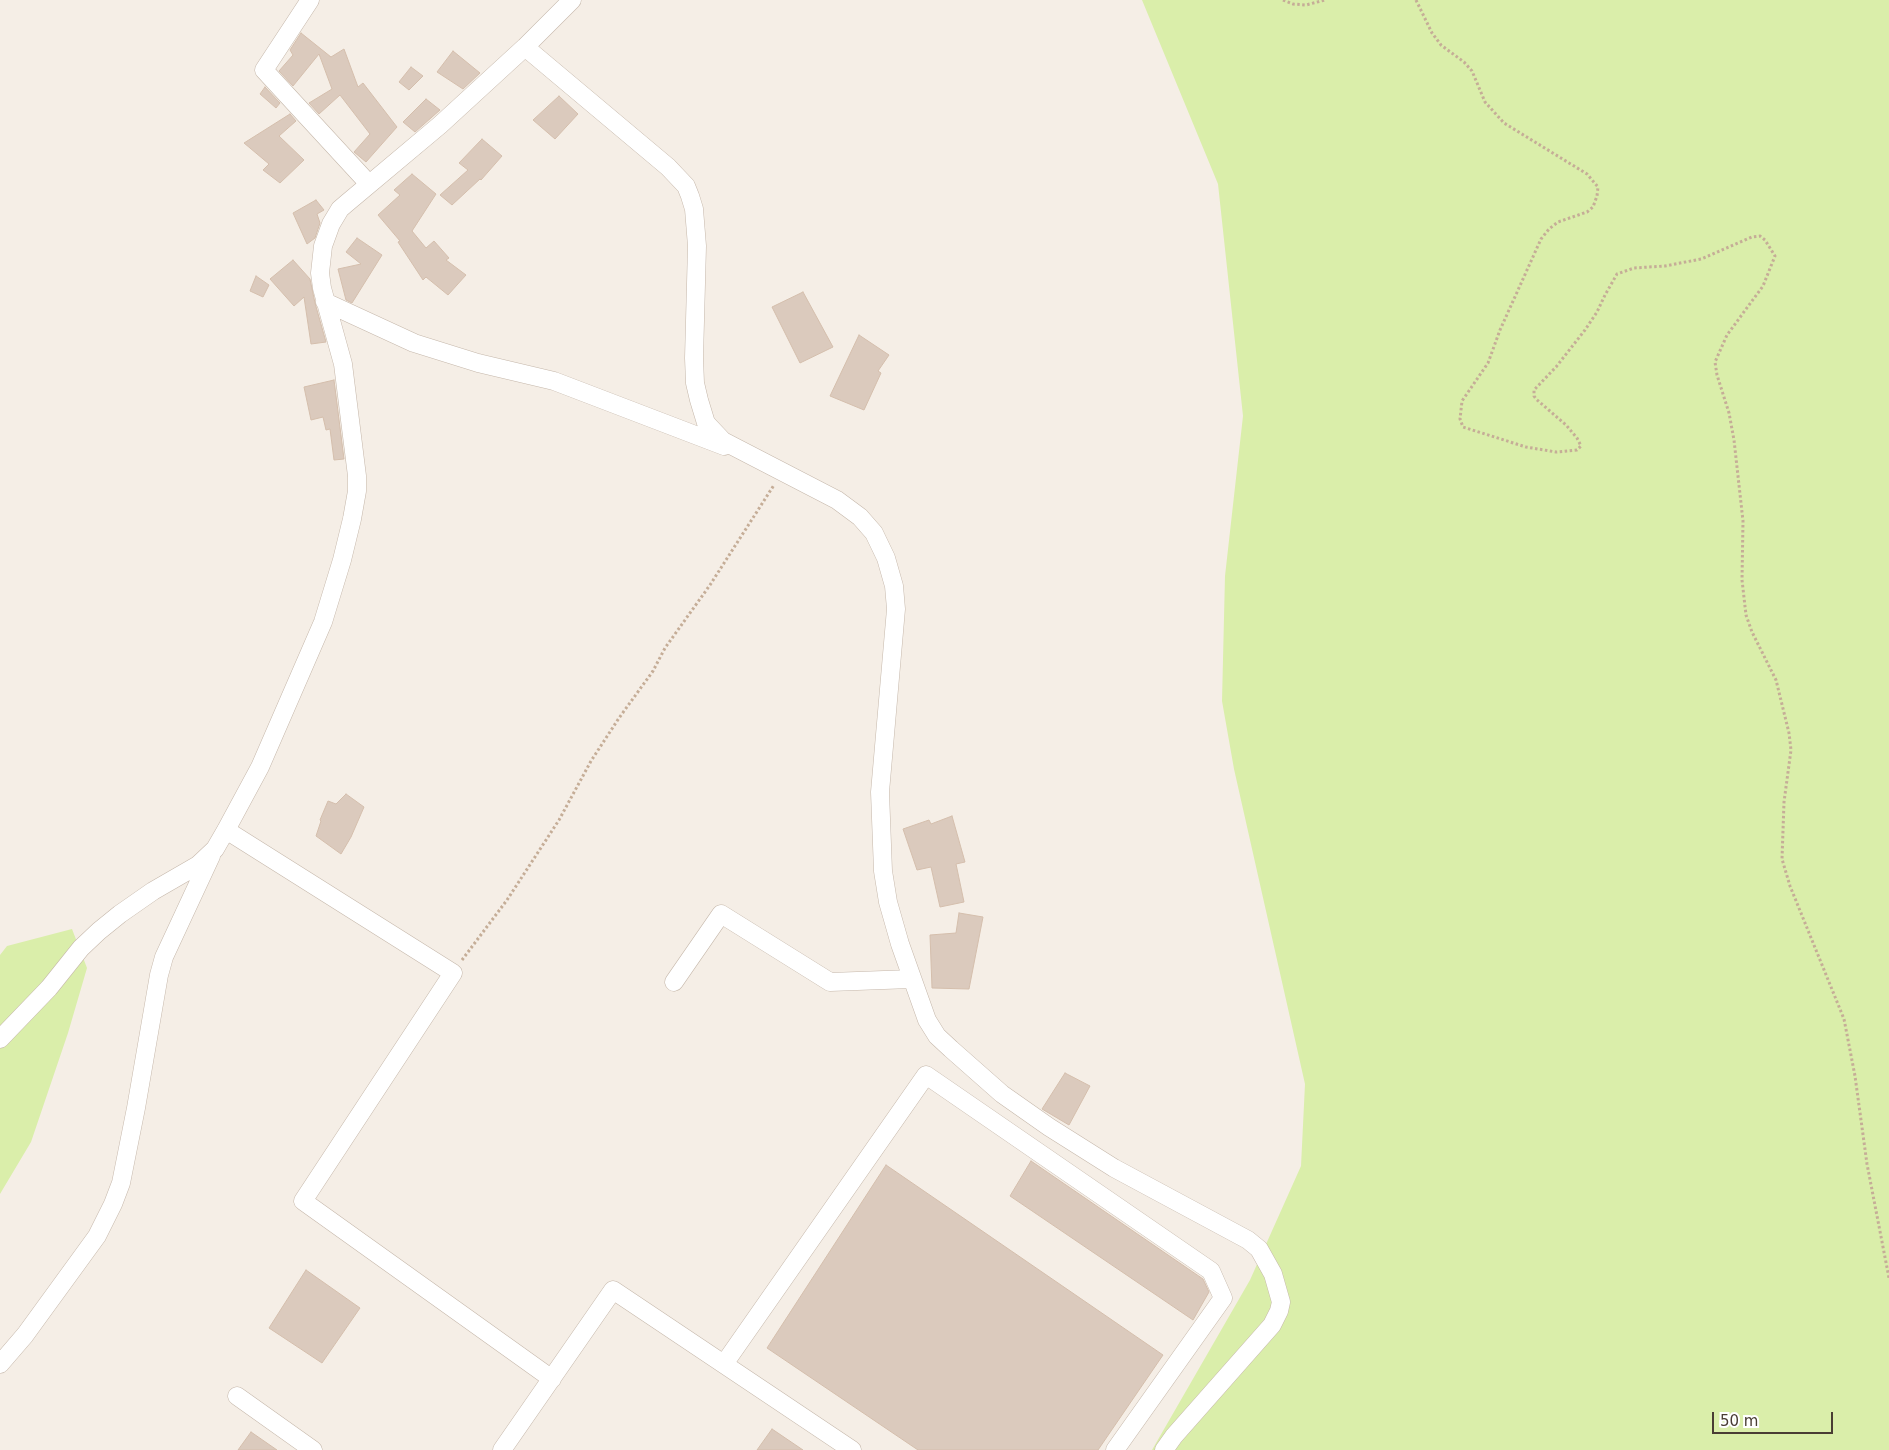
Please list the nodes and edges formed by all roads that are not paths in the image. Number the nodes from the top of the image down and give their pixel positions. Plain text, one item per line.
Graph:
1 (310, 0) edge
2 (572, 0) edge
3 (525, 47) junction
4 (370, 184) junction
5 (325, 302) junction
6 (752, 457) junction
7 (226, 830) junction
8 (215, 849) junction
9 (911, 979) junction
10 (674, 982) dead end
11 (0, 1039) edge
12 (0, 1364) edge
13 (724, 1364) junction
14 (552, 1379) junction
15 (238, 1396) dead end
16 (314, 1450) edge
17 (502, 1450) edge
18 (852, 1450) edge
19 (1115, 1450) edge
20 (1164, 1450) edge

1 - 4 street
2 - 3 street
3 - 4 street
3 - 6 street
4 - 5 street
5 - 6 street
5 - 7 street
6 - 9 street
7 - 8 street
7 - 14 street
8 - 11 street
8 - 12 street
9 - 10 street
9 - 20 street
13 - 14 street
13 - 18 street
13 - 19 street
14 - 17 street
15 - 16 street

